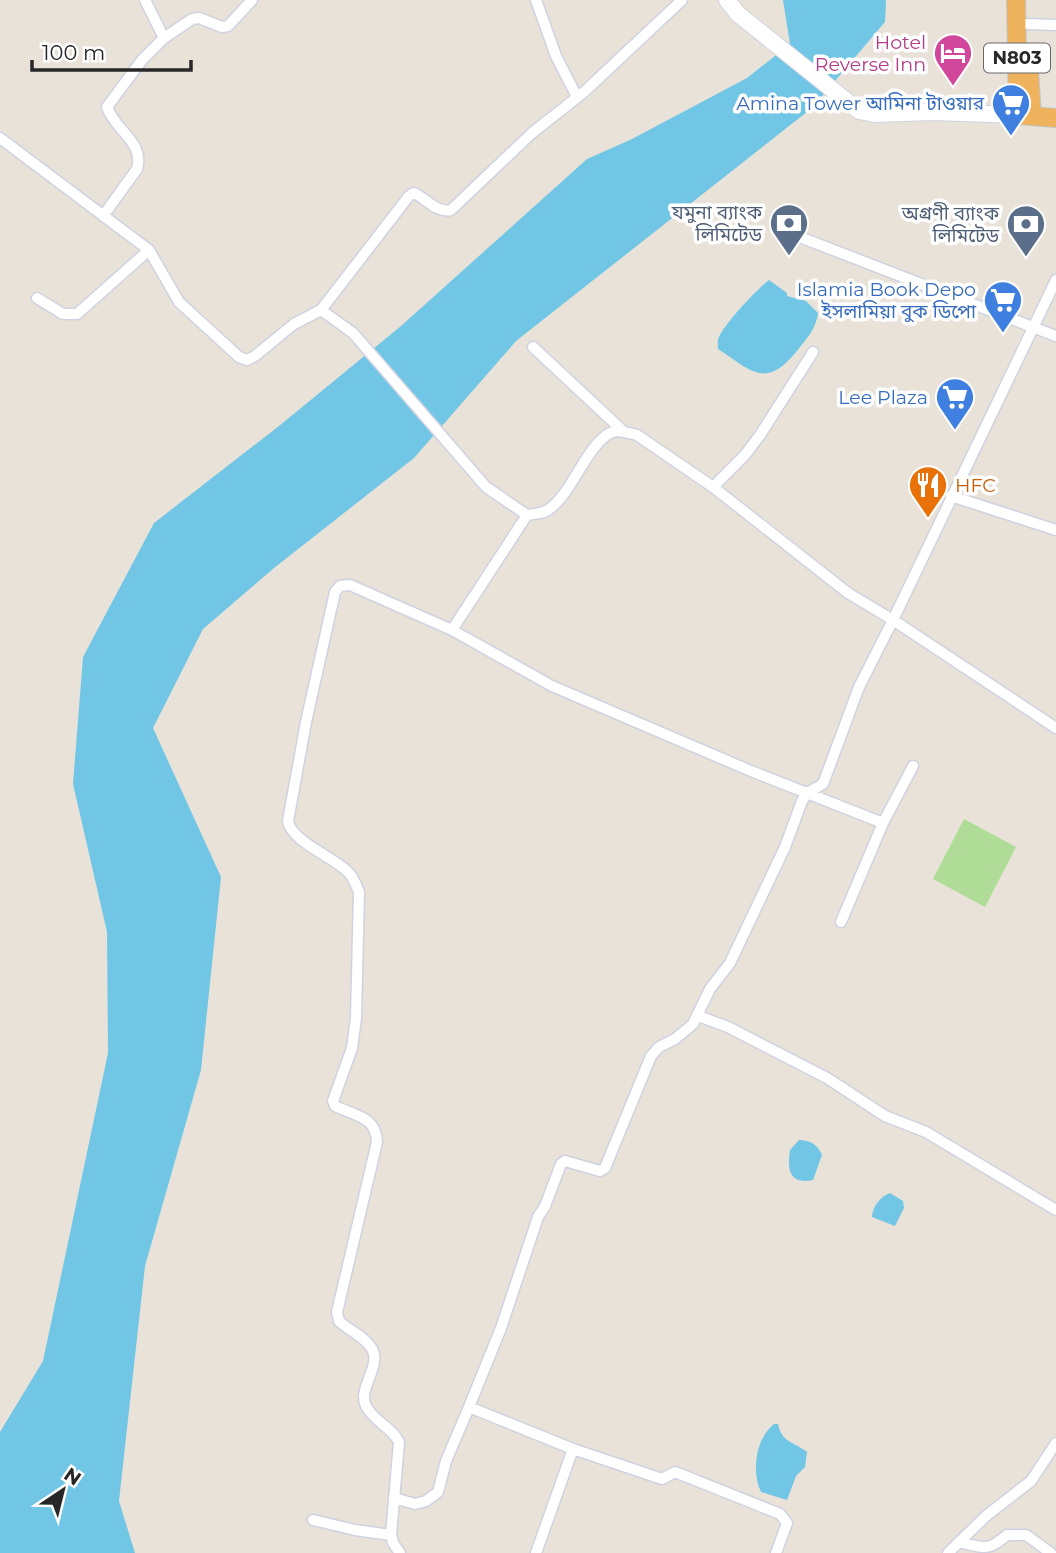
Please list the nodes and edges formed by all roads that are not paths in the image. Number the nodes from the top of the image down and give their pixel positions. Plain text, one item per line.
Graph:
1 (145, 0) edge
2 (252, 0) edge
3 (536, 0) edge
4 (682, 0) edge
5 (727, 0) edge
6 (1016, 0) edge
7 (1027, 0) edge
8 (1027, 24) junction
9 (1056, 25) edge
10 (164, 38) junction
11 (576, 97) junction
12 (1025, 116) junction
13 (1056, 118) edge
14 (0, 138) edge
15 (103, 216) junction
16 (779, 229) dead end
17 (149, 250) junction
18 (1056, 280) edge
19 (37, 298) dead end
20 (321, 310) junction
21 (1033, 326) junction
22 (1056, 336) edge
23 (533, 347) dead end
24 (813, 352) dead end
25 (623, 431) junction
26 (713, 487) junction
27 (951, 496) junction
28 (527, 515) junction
29 (1056, 530) edge
30 (893, 620) junction
31 (452, 630) junction
32 (1056, 728) edge
33 (913, 766) dead end
34 (807, 793) junction
35 (883, 822) junction
36 (841, 922) dead end
37 (698, 1016) junction
38 (1056, 1210) edge
39 (469, 1407) junction
40 (1056, 1443) edge
41 (573, 1449) junction
42 (394, 1498) junction
43 (313, 1520) dead end
44 (391, 1535) junction
45 (959, 1542) junction
46 (400, 1553) edge
47 (536, 1553) edge
48 (776, 1553) edge
49 (948, 1553) edge
50 (1051, 1553) edge

1 - 10 street
2 - 10 street
3 - 11 street
4 - 11 street
5 - 12 main road
6 - 12 highway, N803
7 - 8 highway, N803
8 - 9 street
8 - 12 highway, N803
10 - 15 street
11 - 20 street
12 - 13 highway
14 - 15 street
15 - 17 street
16 - 21 street
17 - 19 street
17 - 20 street
18 - 21 street
20 - 28 street
21 - 22 street
21 - 27 street
23 - 25 street
24 - 26 street
25 - 26 street
25 - 28 street
26 - 30 street
27 - 29 street
27 - 30 street
28 - 31 street
30 - 32 street
30 - 34 street
31 - 34 street
31 - 42 street
33 - 35 street
34 - 35 street
34 - 37 street
35 - 36 street
37 - 38 street
37 - 39 street
39 - 41 street
39 - 42 street
40 - 45 street
41 - 47 street
41 - 48 street
42 - 44 street
43 - 44 street
44 - 46 street
45 - 49 street
45 - 50 street

